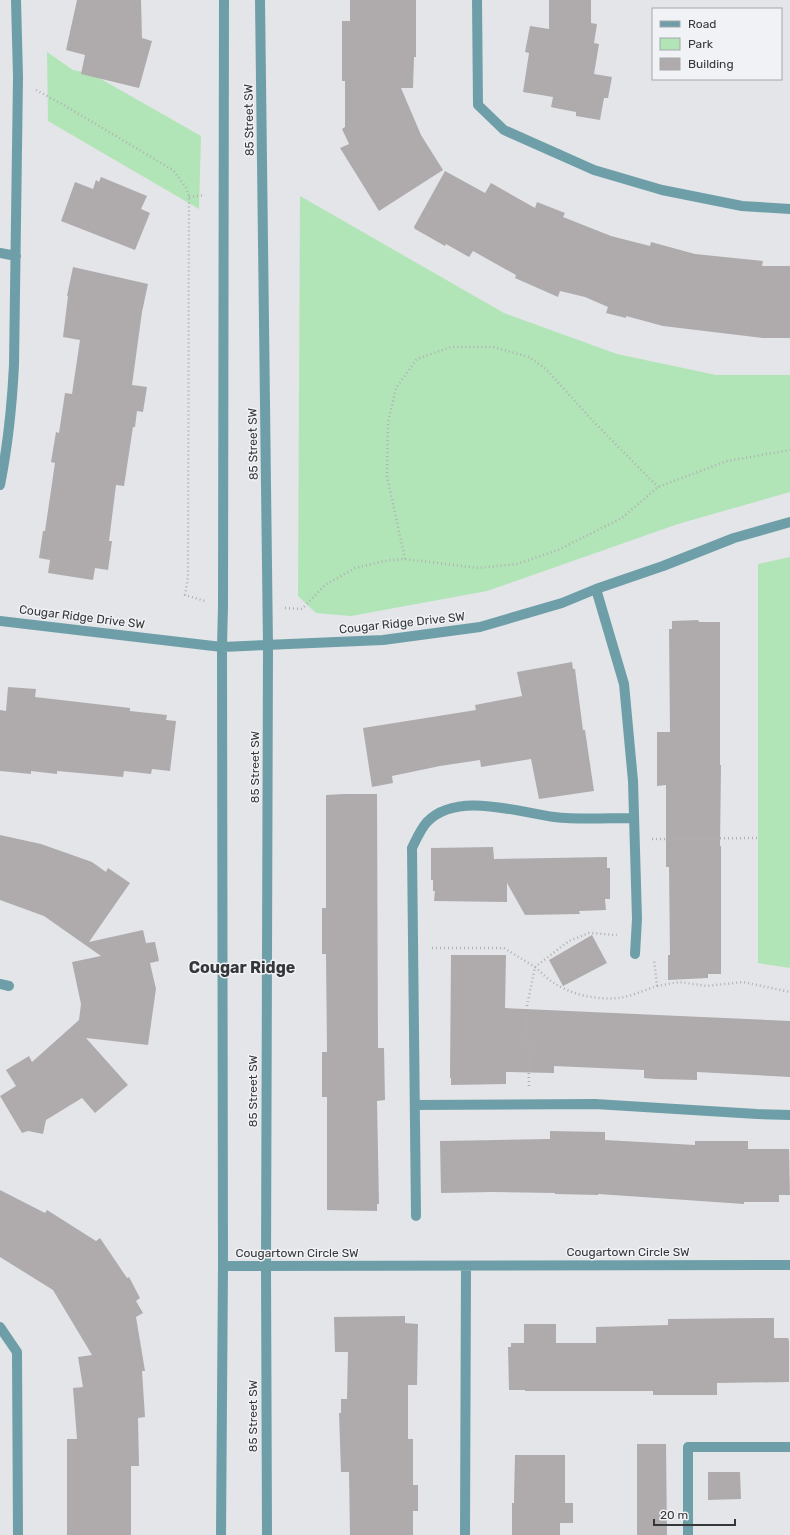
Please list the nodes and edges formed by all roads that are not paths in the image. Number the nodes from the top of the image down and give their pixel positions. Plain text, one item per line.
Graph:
1 (16, 0) edge
2 (224, 0) edge
3 (260, 0) edge
4 (477, 0) edge
5 (790, 209) edge
6 (0, 253) edge
7 (16, 256) junction
8 (0, 485) edge
9 (790, 522) edge
10 (596, 589) junction
11 (0, 621) edge
12 (268, 646) junction
13 (222, 647) junction
14 (633, 818) junction
15 (635, 954) road end
16 (415, 1105) junction
17 (790, 1115) edge
18 (416, 1216) dead end
19 (790, 1265) edge
20 (223, 1266) junction
21 (266, 1266) junction
22 (466, 1266) junction
23 (0, 1327) edge
24 (790, 1447) edge
25 (18, 1535) edge
26 (221, 1535) edge
27 (267, 1535) edge
28 (465, 1535) edge
29 (688, 1535) edge

1 - 7 street
2 - 13 street, 85 Street SW
3 - 12 street, 85 Street SW
4 - 5 street
6 - 7 street
7 - 8 street
9 - 10 street, Cougar Ridge Drive SW
10 - 12 street, Cougar Ridge Drive SW
10 - 14 street
11 - 13 street, Cougar Ridge Drive SW
12 - 13 street, Cougar Ridge Drive SW
12 - 21 street, 85 Street SW
13 - 20 street, 85 Street SW
14 - 15 street
14 - 16 street
16 - 17 street
16 - 18 street
19 - 22 street, Cougartown Circle SW
20 - 21 street, Cougartown Circle SW
20 - 26 street, 85 Street SW
21 - 22 street, Cougartown Circle SW
21 - 27 street, 85 Street SW
22 - 28 street
23 - 25 street
24 - 29 street

